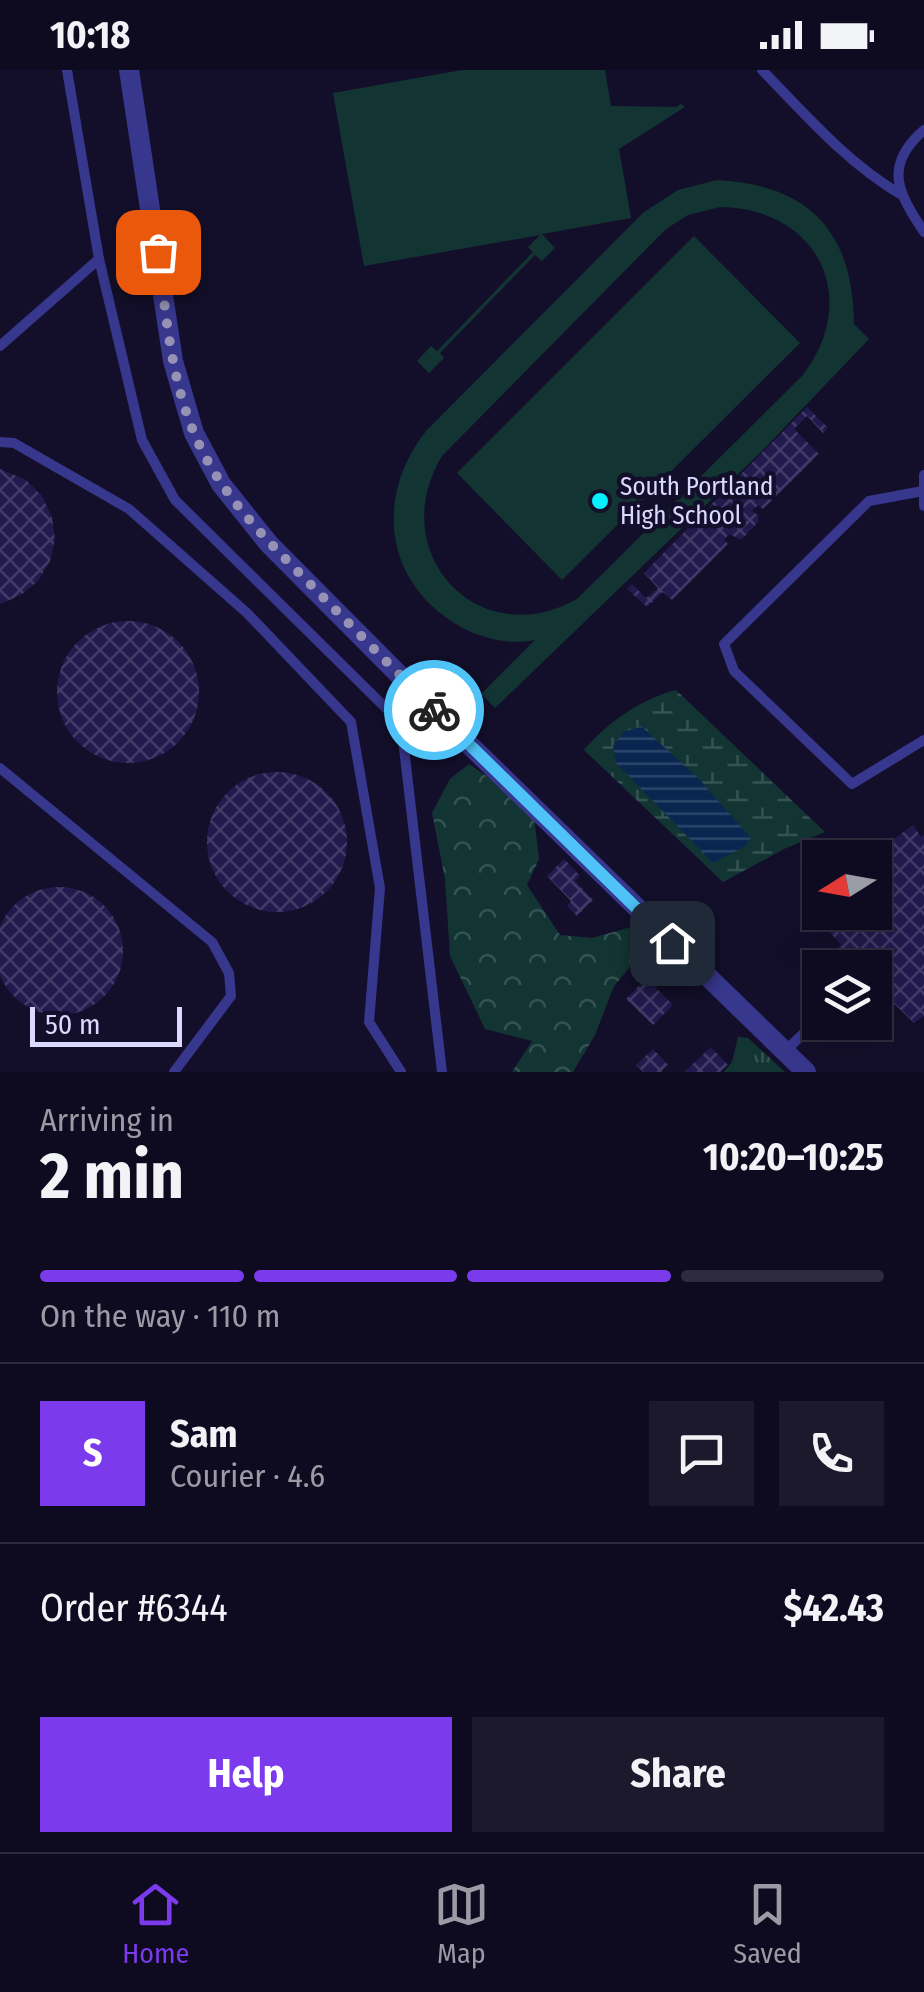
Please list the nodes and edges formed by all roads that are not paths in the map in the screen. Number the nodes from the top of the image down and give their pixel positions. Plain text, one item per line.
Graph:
1 (67, 70) edge
2 (129, 70) edge
3 (762, 70) edge
4 (924, 130) edge
5 (900, 194) junction
6 (924, 232) edge
7 (98, 258) junction
8 (0, 346) edge
9 (0, 442) edge
10 (924, 475) edge
11 (923, 491) edge
12 (924, 506) edge
13 (924, 740) edge
14 (888, 746) dead end
15 (898, 756) junction
16 (0, 768) edge
17 (802, 1035) edge
18 (784, 1052) junction
19 (174, 1072) edge
20 (401, 1072) edge
21 (442, 1072) edge
22 (806, 1072) edge

1 - 7 lane
2 - 18 street
3 - 5 lane
4 - 5 lane
5 - 6 lane
7 - 8 lane
7 - 21 lane
9 - 20 lane
10 - 11 lane
11 - 12 lane
11 - 15 lane
13 - 15 lane
14 - 15 lane
16 - 19 lane
17 - 18 lane
18 - 22 street

